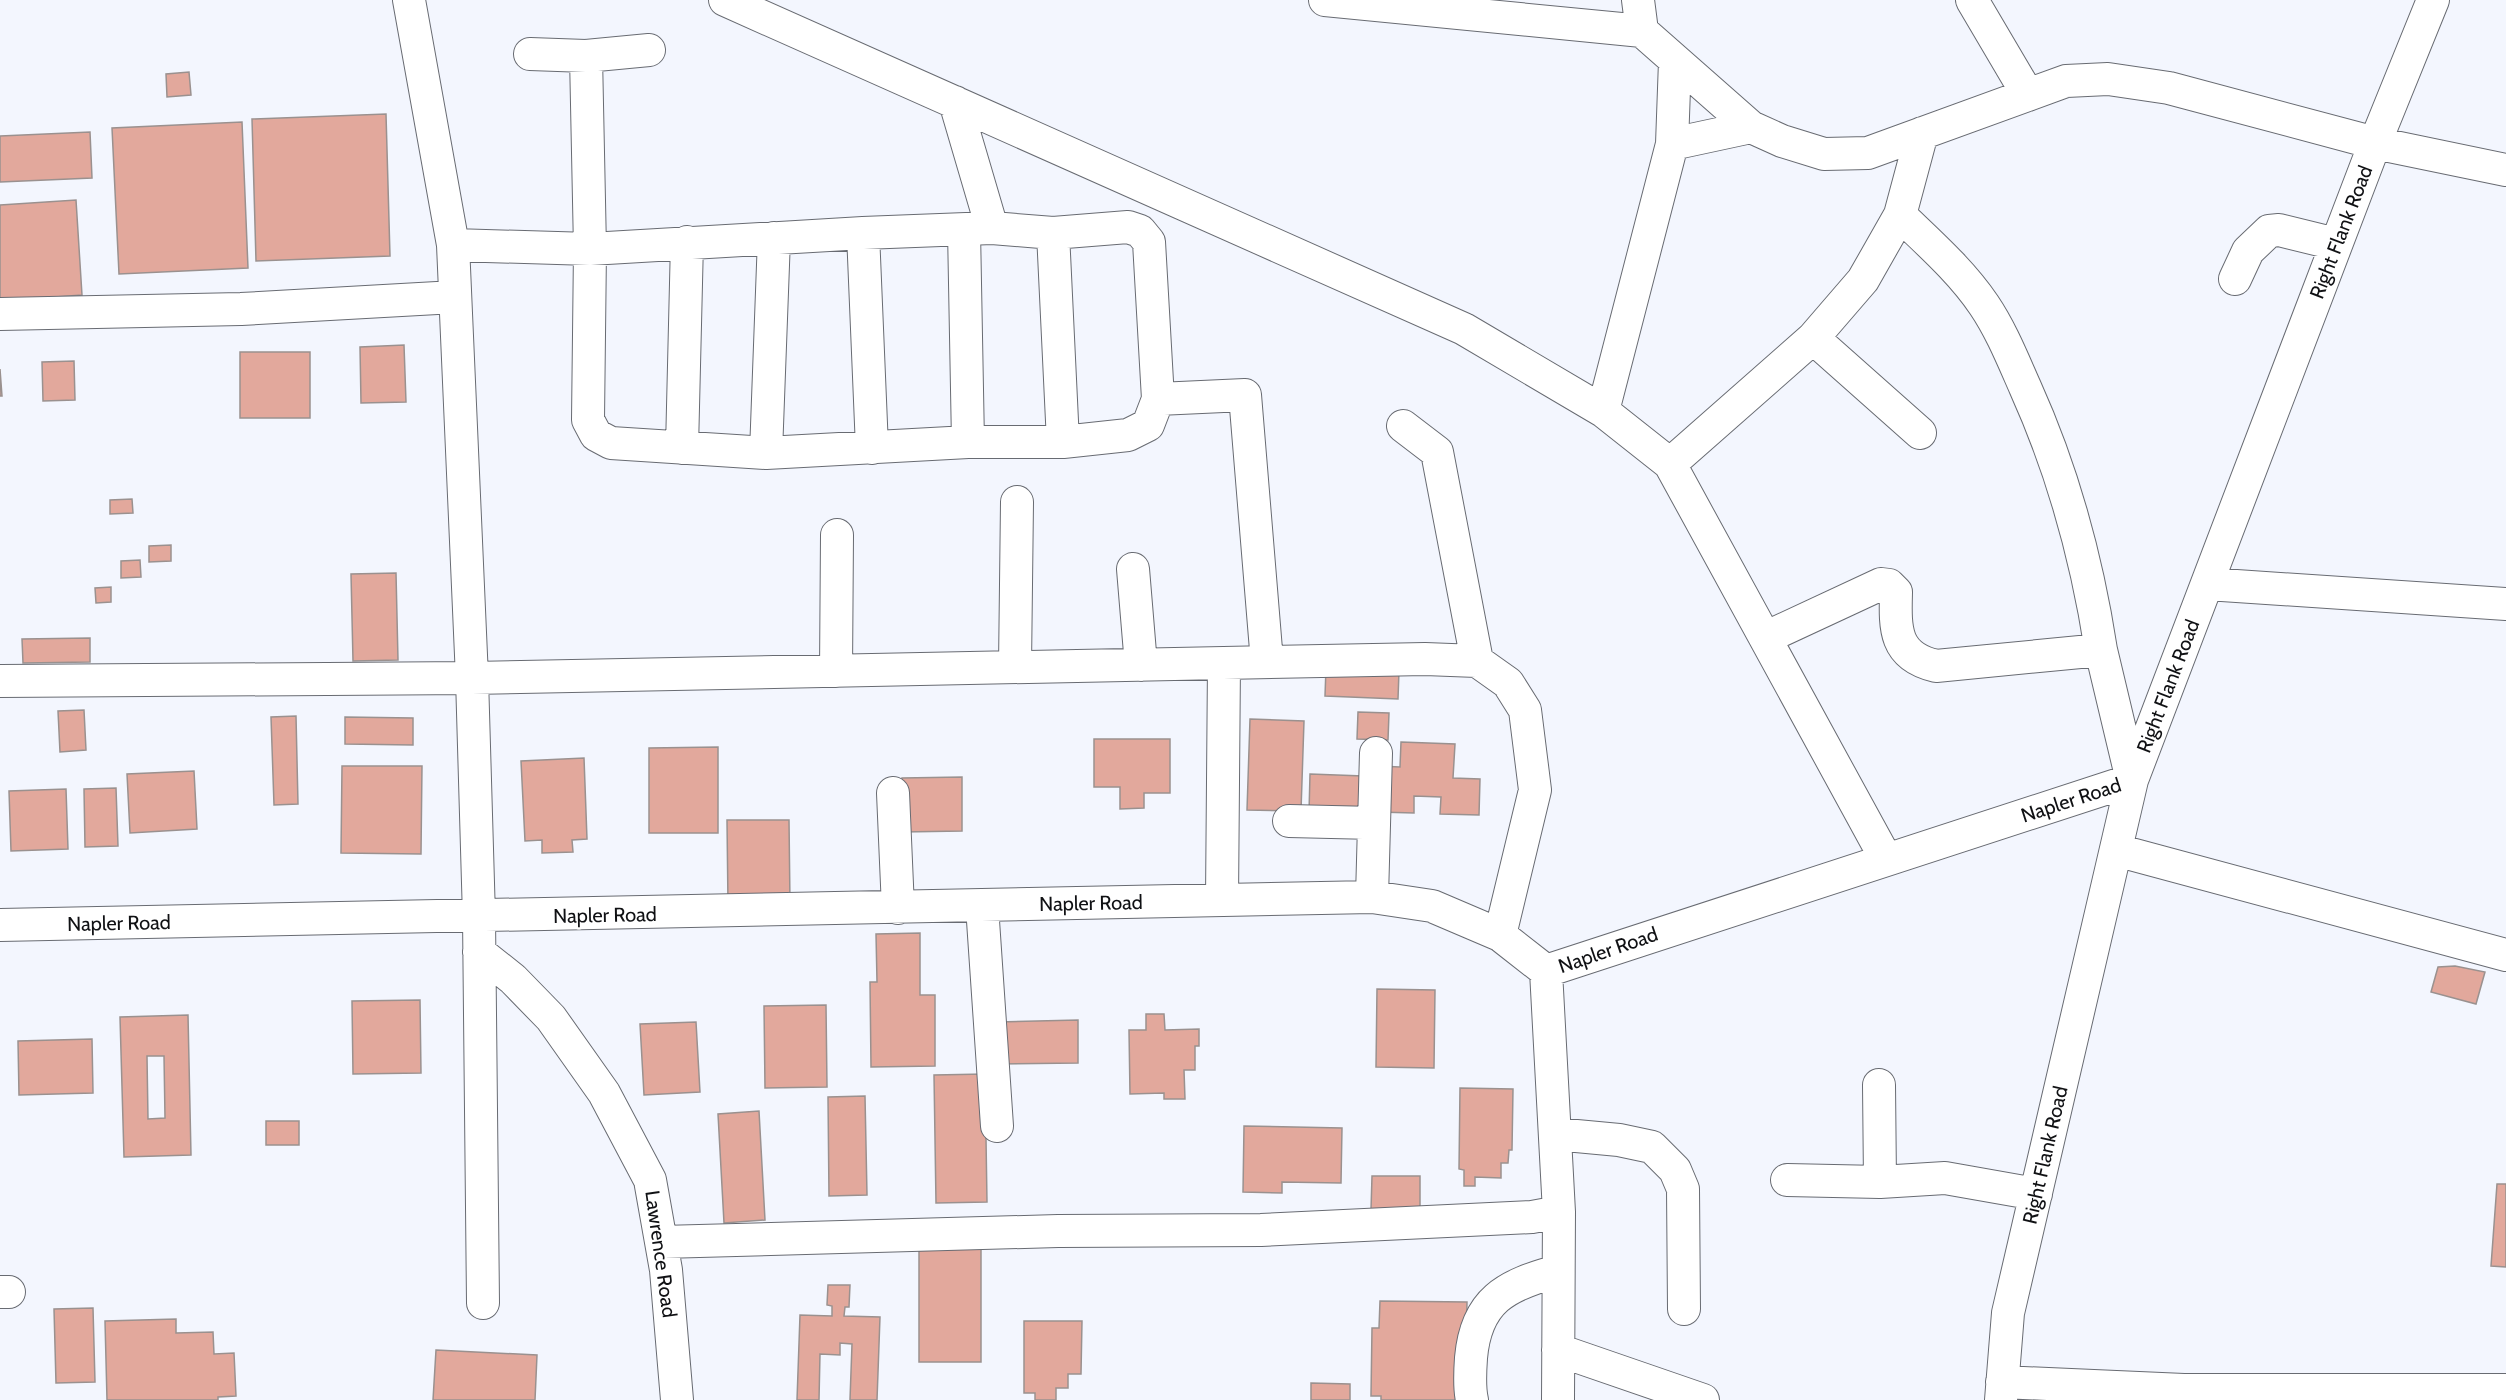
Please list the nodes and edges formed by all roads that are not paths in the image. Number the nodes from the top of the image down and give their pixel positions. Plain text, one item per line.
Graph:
1 (409, 0) edge
2 (725, 0) edge
3 (1325, 0) edge
4 (1638, 0) edge
5 (1660, 0) edge
6 (1972, 0) edge
7 (2433, 0) edge
8 (1642, 31) junction
9 (649, 50) dead end
10 (530, 54) dead end
11 (586, 56) junction
12 (1675, 61) junction
13 (2028, 95) junction
14 (955, 102) junction
15 (1751, 127) junction
16 (1922, 134) junction
17 (2375, 143) junction
18 (1672, 144) junction
19 (2506, 170) edge
20 (1900, 215) junction
21 (978, 229) junction
22 (863, 233) junction
23 (1053, 233) junction
24 (774, 237) junction
25 (687, 242) junction
26 (2336, 244) junction
27 (453, 245) junction
28 (590, 249) junction
29 (2235, 279) dead end
30 (455, 297) junction
31 (0, 314) edge
32 (1813, 338) junction
33 (1158, 399) junction
34 (1603, 411) junction
35 (1403, 426) dead end
36 (1920, 433) dead end
37 (968, 442) junction
38 (1063, 442) junction
39 (682, 448) junction
40 (872, 448) junction
41 (766, 453) junction
42 (1670, 464) junction
43 (1017, 502) dead end
44 (837, 535) dead end
45 (1133, 569) dead end
46 (2207, 584) junction
47 (2506, 604) edge
48 (1767, 637) junction
49 (2102, 650) junction
50 (1267, 662) junction
51 (1477, 662) junction
52 (1224, 663) junction
53 (1141, 665) junction
54 (1015, 667) junction
55 (836, 671) junction
56 (472, 678) junction
57 (0, 681) edge
58 (1376, 753) dead end
59 (2132, 780) junction
60 (893, 793) dead end
61 (1289, 820) dead end
62 (1374, 823) junction
63 (2116, 850) junction
64 (1886, 859) junction
65 (1372, 897) junction
66 (1222, 900) junction
67 (982, 906) junction
68 (898, 908) junction
69 (479, 917) junction
70 (0, 925) edge
71 (1500, 935) junction
72 (479, 952) junction
73 (2506, 955) edge
74 (1546, 971) junction
75 (1879, 1085) dead end
76 (997, 1126) dead end
77 (1555, 1134) junction
78 (1787, 1180) dead end
79 (1880, 1182) junction
80 (2036, 1194) junction
81 (1559, 1212) junction
82 (662, 1242) junction
83 (1558, 1271) junction
84 (483, 1303) dead end
85 (1684, 1309) dead end
86 (1558, 1350) junction
87 (2506, 1390) edge
88 (2002, 1391) edge
89 (677, 1400) edge
90 (1472, 1400) edge
91 (1558, 1400) edge
92 (1703, 1400) edge

1 - 27 street
2 - 14 street
3 - 8 street
4 - 8 street
5 - 8 street
6 - 13 street
7 - 17 street, Right Flank Road
8 - 12 street
9 - 11 street
10 - 11 street
11 - 28 street
12 - 15 street
12 - 18 street
13 - 16 street
13 - 17 street
14 - 21 street
14 - 34 street
15 - 16 street
15 - 18 street
16 - 20 street
17 - 19 street
17 - 26 street, Right Flank Road
18 - 34 street
20 - 32 street
20 - 49 street
21 - 22 street
21 - 23 street
21 - 37 street
22 - 24 street
22 - 40 street
23 - 33 street
23 - 38 street
24 - 25 street
24 - 41 street
25 - 28 street
25 - 39 street
26 - 29 street
26 - 46 street, Right Flank Road
27 - 28 street
27 - 30 street
28 - 39 street
30 - 31 street
30 - 56 street
32 - 36 street
32 - 42 street
33 - 38 street
33 - 50 street
34 - 42 street
35 - 51 street
37 - 38 street
37 - 40 street
39 - 41 street
40 - 41 street
42 - 48 street
43 - 54 street
44 - 55 street
45 - 53 street
46 - 47 street
46 - 59 street, Right Flank Road
48 - 49 street
48 - 64 street
49 - 59 street
50 - 51 street
50 - 52 street
51 - 71 street
52 - 53 street
52 - 66 street
53 - 54 street
54 - 55 street
55 - 56 street
56 - 57 street
56 - 69 street
58 - 62 street
59 - 63 street, Right Flank Road
59 - 64 street, Napler Road
60 - 68 street
61 - 62 street
62 - 65 street
63 - 73 street
63 - 80 street, Right Flank Road
64 - 74 street, Napler Road
65 - 66 street, Napler Road
65 - 71 street, Napler Road
66 - 67 street, Napler Road
67 - 68 street, Napler Road
67 - 76 street
68 - 69 street, Napler Road
69 - 70 street, Napler Road
69 - 72 street
71 - 74 street, Napler Road
72 - 82 street, Lawrence Road
72 - 84 street
74 - 77 street
75 - 79 street
77 - 81 street
77 - 85 street
78 - 79 street
79 - 80 street
80 - 88 street, Right Flank Road
81 - 82 street
81 - 83 street
82 - 89 street, Lawrence Road
83 - 86 street
83 - 90 street
86 - 91 street
86 - 92 street
87 - 88 street

